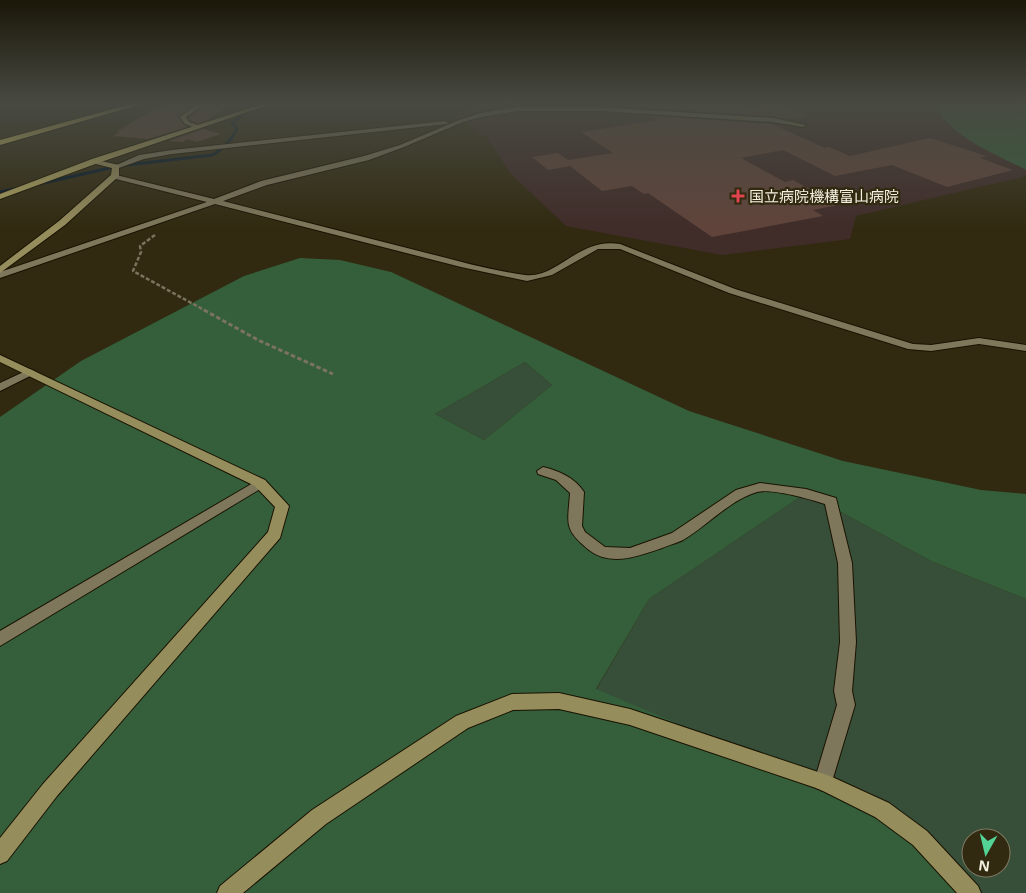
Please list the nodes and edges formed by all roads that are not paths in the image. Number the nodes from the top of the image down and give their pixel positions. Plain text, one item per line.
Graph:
1 (140, 146) edge
2 (238, 146) edge
3 (403, 146) edge
4 (95, 161) junction
5 (115, 172) junction
6 (0, 197) edge
7 (215, 202) junction
8 (0, 270) edge
9 (0, 275) edge
10 (1026, 348) edge
11 (0, 358) edge
12 (30, 372) junction
13 (0, 388) edge
14 (543, 471) dead end
15 (260, 484) junction
16 (0, 639) edge
17 (823, 782) junction
18 (0, 854) edge
19 (227, 893) edge
20 (971, 893) edge

1 - 4 main road
2 - 5 street
3 - 7 street
4 - 5 street
4 - 6 main road
5 - 7 street
5 - 8 street
7 - 9 street
7 - 10 street
11 - 12 street
12 - 13 street
12 - 15 street
14 - 17 street
15 - 16 street
15 - 18 street
17 - 19 street
17 - 20 street

